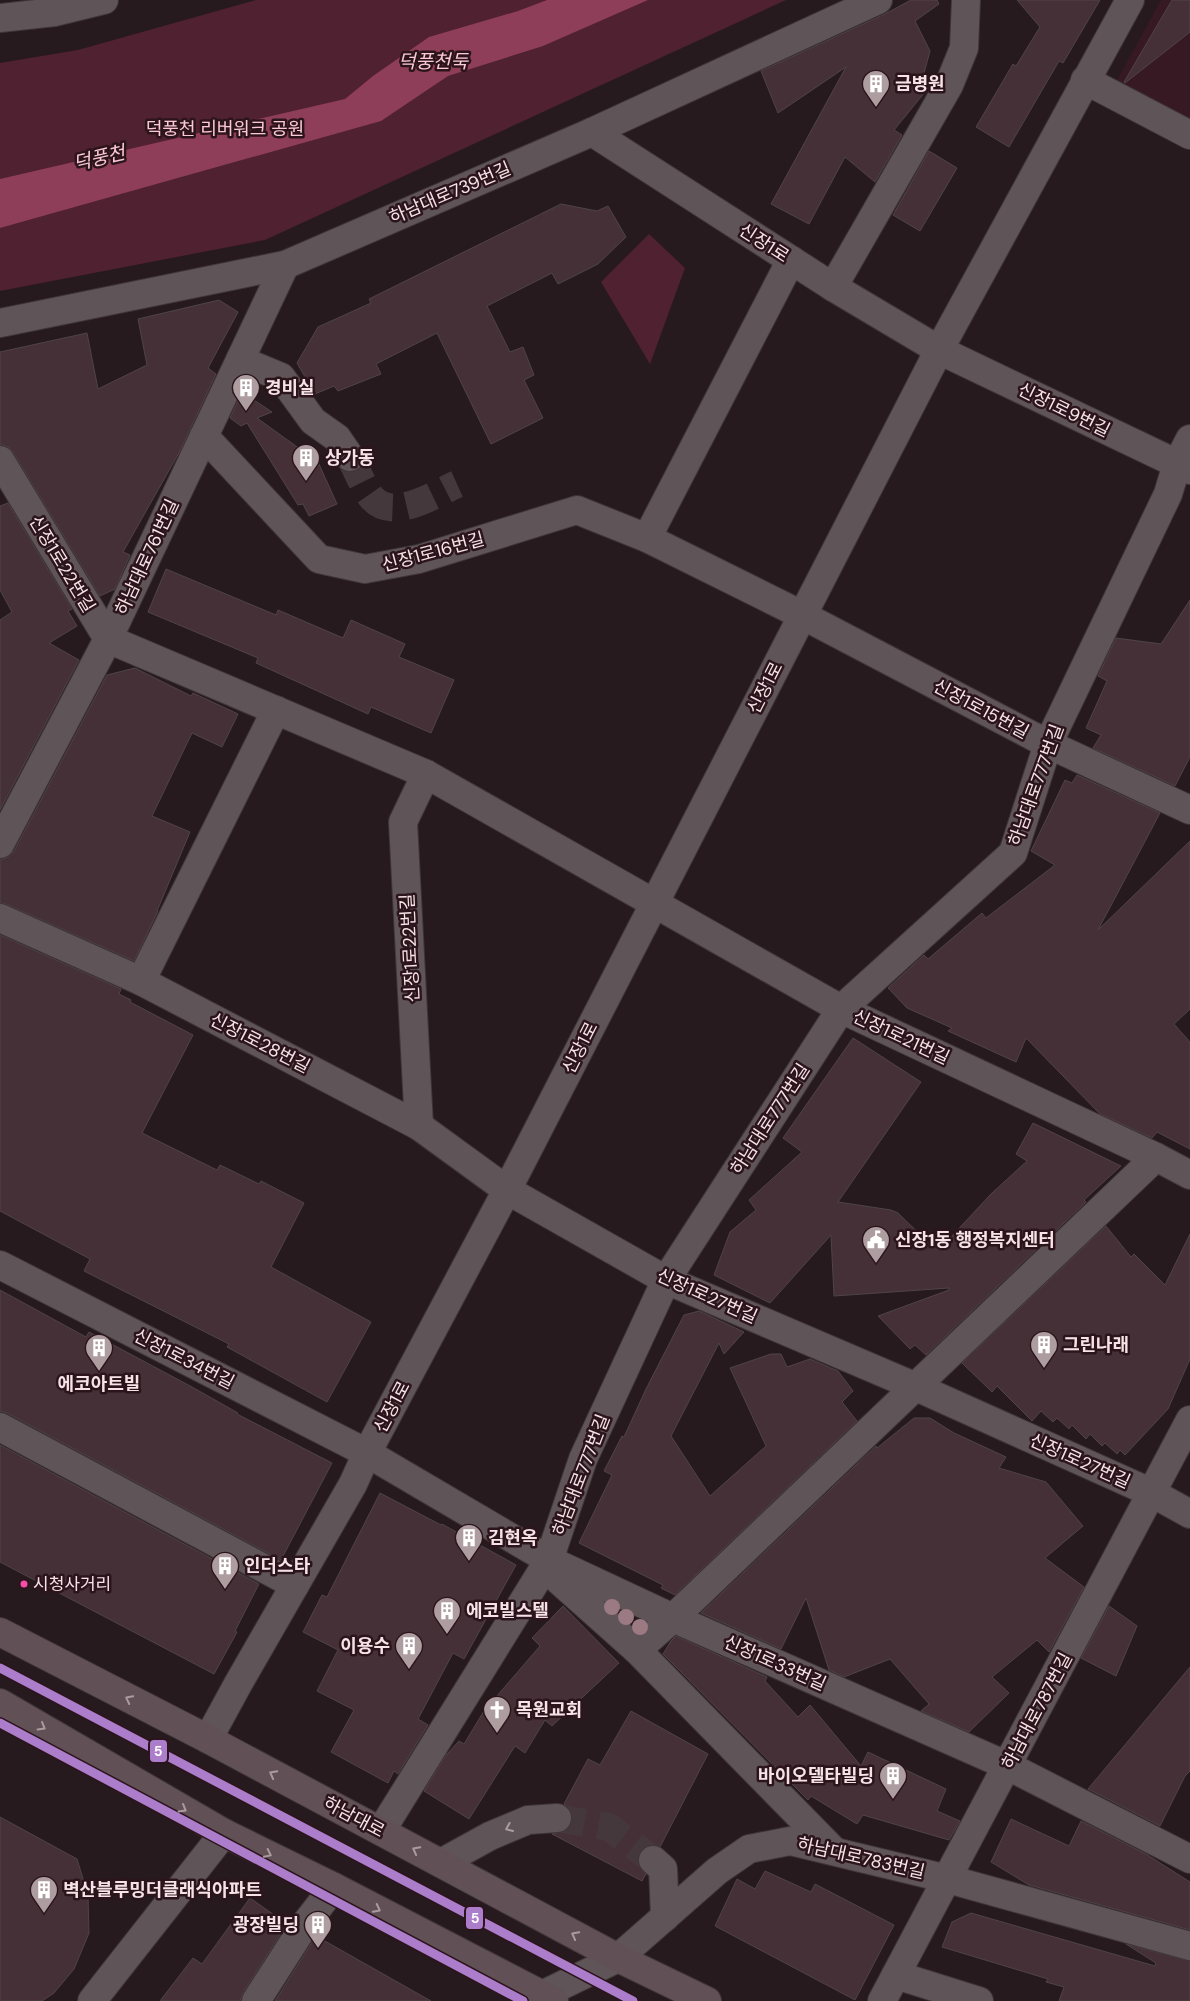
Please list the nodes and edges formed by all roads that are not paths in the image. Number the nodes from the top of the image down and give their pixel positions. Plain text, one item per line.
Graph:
1 (104, 0) edge
2 (878, 0) edge
3 (966, 0) edge
4 (1130, 0) edge
5 (0, 18) edge
6 (1085, 80) junction
7 (592, 132) junction
8 (1190, 135) edge
9 (791, 260) junction
10 (285, 264) junction
11 (832, 287) junction
12 (0, 323) edge
13 (939, 350) junction
14 (240, 360) junction
15 (204, 436) junction
16 (1190, 439) edge
17 (350, 457) tunnel mouth
18 (0, 460) edge
19 (1183, 468) edge
20 (647, 538) junction
21 (802, 615) junction
22 (108, 639) junction
23 (276, 710) junction
24 (1048, 744) junction
25 (426, 774) junction
26 (1190, 810) edge
27 (0, 844) edge
28 (654, 904) junction
29 (0, 918) edge
30 (141, 982) junction
31 (841, 1008) junction
32 (419, 1126) junction
33 (1156, 1156) junction
34 (1190, 1175) edge
35 (507, 1190) junction
36 (0, 1265) edge
37 (666, 1280) junction
38 (914, 1386) junction
39 (1190, 1420) edge
40 (0, 1427) edge
41 (367, 1452) junction
42 (1152, 1493) junction
43 (1190, 1514) edge
44 (546, 1564) junction
45 (295, 1585) junction
46 (673, 1618) junction
47 (0, 1632) edge
48 (637, 1650) junction
49 (0, 1703) edge
50 (208, 1739) junction
51 (1008, 1766) junction
52 (556, 1818) tunnel mouth
53 (381, 1831) junction
54 (224, 1833) junction
55 (833, 1850) junction
56 (1190, 1859) edge
57 (653, 1860) tunnel mouth
58 (441, 1864) junction
59 (948, 1878) junction
60 (334, 1887) junction
61 (665, 1918) junction
62 (1190, 1946) edge
63 (618, 1958) junction
64 (896, 1975) junction
65 (544, 1999) edge
66 (92, 2001) edge
67 (256, 2001) edge
68 (681, 2001) edge
69 (707, 2001) edge
70 (882, 2001) edge
71 (979, 2001) edge

1 - 5 street
2 - 7 street, 하남대로739번길
3 - 11 street
4 - 6 street, 신장1로
6 - 8 street
6 - 13 street, 신장1로
7 - 9 street, 신장1로
7 - 10 street, 하남대로739번길
9 - 11 street, 신장1로
9 - 20 street
10 - 12 street, 하남대로739번길
10 - 14 street, 하남대로761번길
11 - 13 street, 신장1로
13 - 19 street, 신장1로9번길
13 - 21 street, 신장1로
14 - 15 street, 하남대로761번길
14 - 17 street
15 - 20 street, 신장1로16번길
15 - 22 street, 하남대로761번길
16 - 19 street, 하남대로777번길
18 - 22 street, 신장1로22번길
19 - 24 street, 하남대로777번길
20 - 21 street, 신장1로16번길
21 - 24 street, 신장1로15번길
21 - 28 street, 신장1로
22 - 23 street
22 - 27 street, 하남대로761번길
23 - 25 street
23 - 30 street
24 - 26 street, 신장1로15번길
24 - 31 street, 하남대로777번길
25 - 28 street
25 - 32 street, 신장1로22번길
28 - 31 street, 신장1로21번길
28 - 35 street, 신장1로
29 - 30 street, 신장1로28번길
30 - 32 street, 신장1로28번길
31 - 33 street, 신장1로21번길
31 - 37 street, 하남대로777번길
32 - 35 street, 신장1로28번길
33 - 34 street, 신장1로21번길
33 - 38 street
35 - 37 street, 신장1로27번길
35 - 41 street, 신장1로
36 - 41 street, 신장1로34번길
37 - 38 street, 신장1로27번길
37 - 44 street, 하남대로777번길
38 - 42 street, 신장1로27번길
38 - 46 street
39 - 42 street, 하남대로787번길
40 - 45 street
41 - 44 street, 신장1로33번길
41 - 45 street, 신장1로
42 - 43 street, 신장1로27번길
42 - 51 street, 하남대로787번길
44 - 46 street, 신장1로33번길
44 - 48 street
44 - 53 street, 하남대로777번길
45 - 50 street, 신장1로
46 - 48 street
46 - 51 street, 신장1로33번길
50 -> 47 main road, 하남대로
48 - 55 street
49 -> 54 main road
53 -> 50 main road, 하남대로
51 - 56 street, 신장1로33번길
51 - 59 street, 하남대로787번길
52 -> 58 street
58 -> 53 main road, 하남대로
54 -> 60 main road
54 - 66 street
55 - 59 street, 하남대로783번길
55 - 61 street, 하남대로783번길
57 - 61 street
63 -> 58 main road, 하남대로
59 - 62 street, 하남대로783번길
59 - 64 street, 하남대로787번길
60 -> 65 main road
60 - 67 street
61 - 63 street, 하남대로783번길
63 - 65 street, 하남대로783번길
63 - 68 street
63 - 69 main road, 하남대로
64 - 70 street, 하남대로787번길
64 - 71 street

